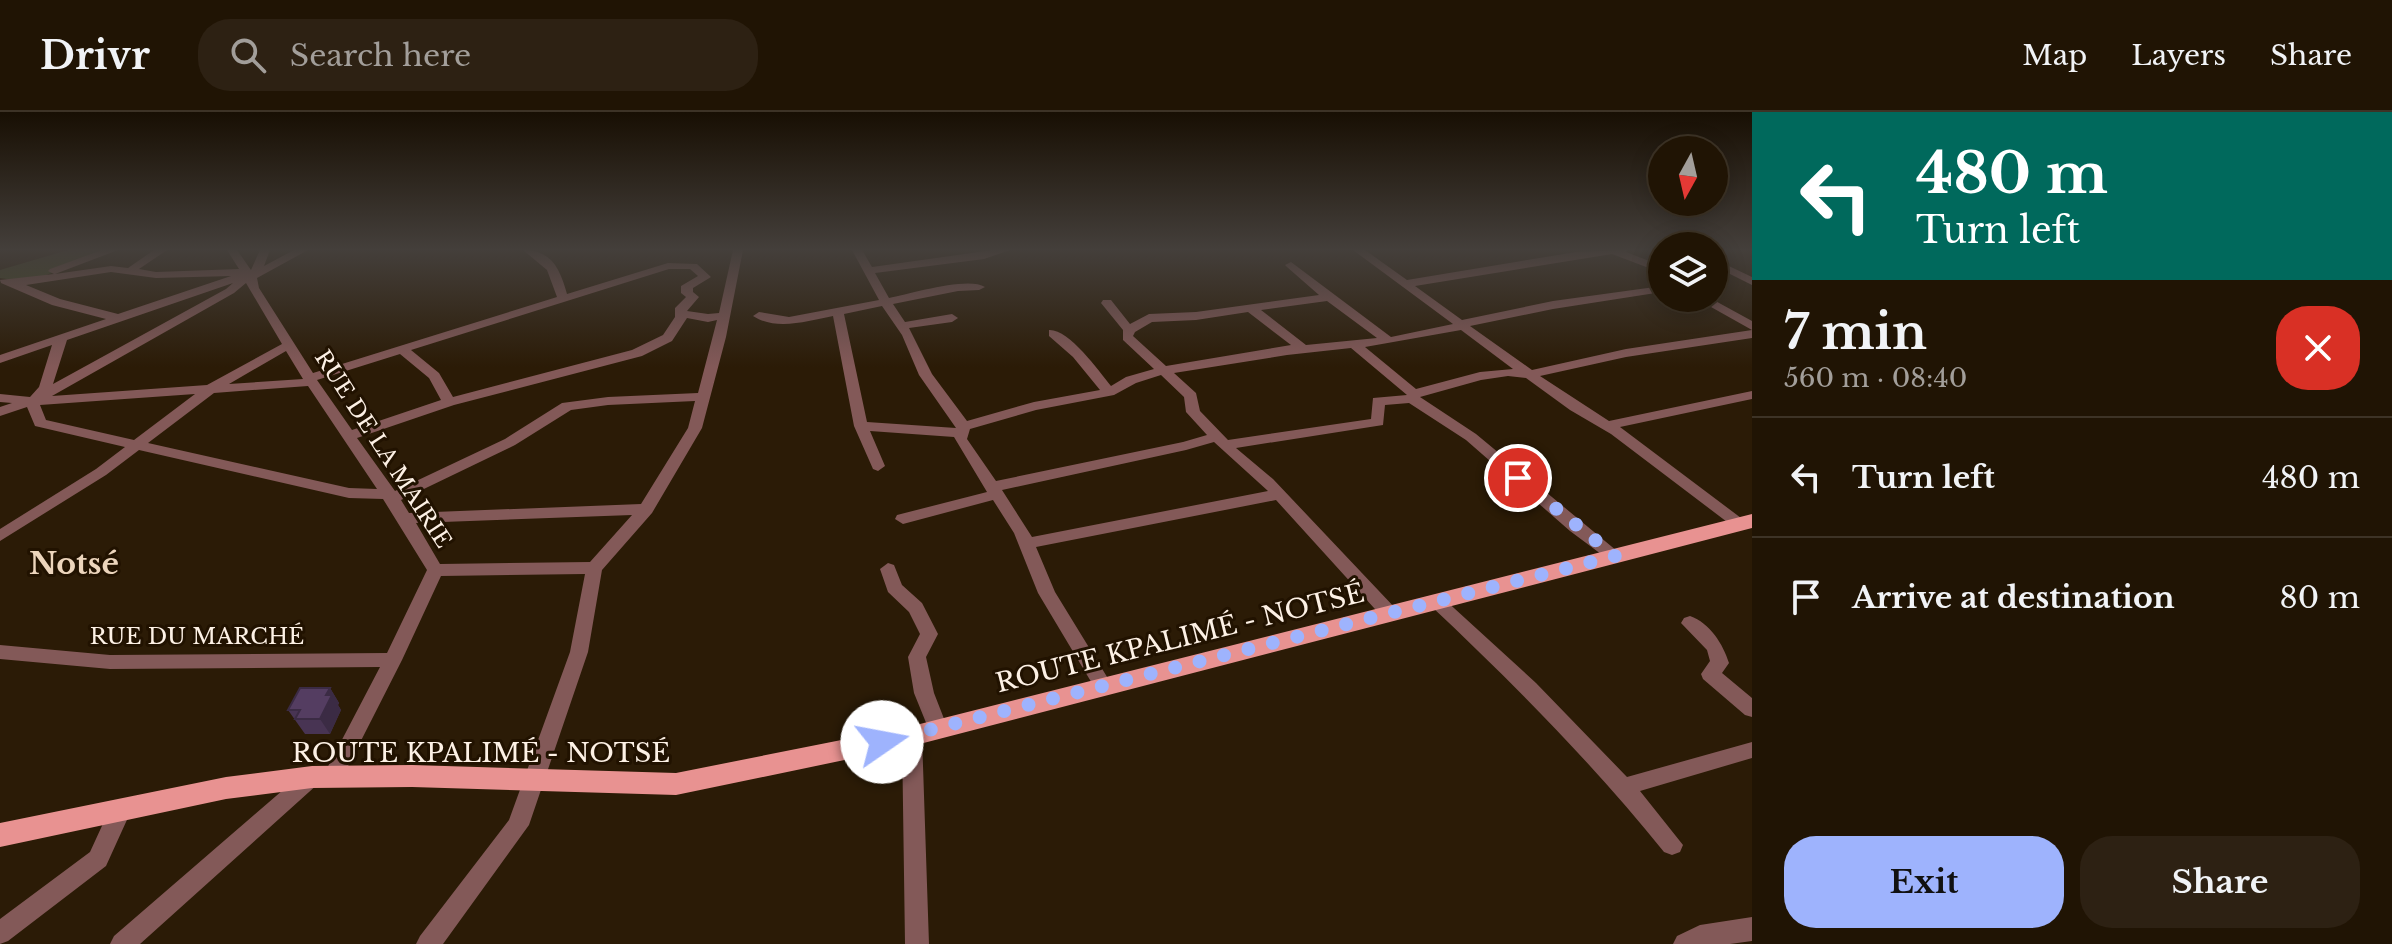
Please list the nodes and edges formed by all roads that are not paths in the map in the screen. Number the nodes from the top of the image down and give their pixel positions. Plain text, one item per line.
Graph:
1 (22, 289) edge
2 (206, 289) edge
3 (232, 289) edge
4 (254, 289) edge
5 (561, 289) edge
6 (595, 289) edge
7 (687, 289) edge
8 (730, 289) edge
9 (880, 289) edge
10 (954, 289) edge
11 (1319, 289) edge
12 (1412, 289) edge
13 (1648, 291) edge
14 (1328, 297) junction
15 (563, 298) junction
16 (1107, 303) dead end
17 (887, 304) junction
18 (1249, 307) junction
19 (838, 312) junction
20 (1726, 312) edge
21 (681, 313) junction
22 (724, 316) junction
23 (759, 316) dead end
24 (118, 318) junction
25 (952, 318) dead end
26 (1462, 325) junction
27 (901, 326) junction
28 (1752, 326) edge
29 (1299, 327) dead end
30 (1129, 330) junction
31 (1053, 333) dead end
32 (1752, 334) edge
33 (61, 338) junction
34 (618, 340) dead end
35 (1389, 341) junction
36 (290, 344) junction
37 (1355, 345) junction
38 (1293, 349) junction
39 (403, 350) junction
40 (637, 353) junction
41 (0, 359) edge
42 (1162, 371) junction
43 (1530, 374) junction
44 (310, 380) junction
45 (210, 389) junction
46 (1109, 392) junction
47 (1752, 395) edge
48 (1413, 396) junction
49 (704, 397) junction
50 (0, 398) edge
51 (32, 401) junction
52 (449, 402) junction
53 (0, 412) edge
54 (861, 426) junction
55 (1607, 426) junction
56 (963, 429) junction
57 (348, 436) junction
58 (1221, 441) junction
59 (134, 445) junction
60 (878, 466) dead end
61 (994, 490) junction
62 (1279, 494) junction
63 (390, 496) junction
64 (646, 509) junction
65 (405, 518) junction
66 (903, 519) dead end
67 (1747, 523) edge
68 (0, 536) edge
69 (1027, 543) junction
70 (1615, 556) junction
71 (594, 568) junction
72 (888, 569) dead end
73 (435, 570) junction
74 (1437, 602) junction
75 (1390, 614) junction
76 (1690, 623) dead end
77 (0, 652) edge
78 (393, 660) junction
79 (1103, 685) junction
80 (1752, 709) edge
81 (938, 729) junction
82 (912, 736) junction
83 (1752, 750) edge
84 (322, 776) junction
85 (534, 782) junction
86 (1626, 786) junction
87 (120, 811) junction
88 (0, 835) edge
89 (1672, 845) dead end
90 (1752, 929) edge
91 (0, 933) edge
92 (122, 944) edge
93 (428, 944) edge
94 (917, 944) edge
95 (1685, 944) edge

1 - 24 street
2 - 24 street
3 - 51 street
4 - 36 street, RUE DE LA MAIRIE
5 - 15 street
6 - 15 street
7 - 21 street
8 - 22 street
9 - 17 street
10 - 17 street
11 - 14 street
12 - 26 street
13 - 26 street
14 - 18 street
14 - 35 street
15 - 39 street
16 - 30 street
17 - 19 street
17 - 27 street
18 - 30 street
18 - 38 street
19 - 23 street
19 - 54 street
20 - 28 street
21 - 22 street
21 - 40 street
22 - 49 street
24 - 33 street
25 - 27 street
26 - 35 street
26 - 43 street
27 - 56 street
29 - 38 street
30 - 42 street
31 - 46 street
32 - 43 street
33 - 41 street
33 - 51 street
34 - 40 street
35 - 37 street
36 - 44 street, RUE DE LA MAIRIE
36 - 45 street
37 - 38 street
37 - 48 street
38 - 42 street
39 - 44 street
39 - 52 street
40 - 52 street
42 - 46 street
42 - 58 street
43 - 48 street
43 - 55 street
44 - 45 street
44 - 57 street, RUE DE LA MAIRIE
45 - 51 street
45 - 59 street
46 - 56 street
47 - 55 street
48 - 58 street
48 - 70 street
49 - 63 street
49 - 64 street
50 - 51 street
51 - 53 street
51 - 59 street
52 - 57 street
54 - 56 street
54 - 60 street
55 - 67 street
56 - 61 street
57 - 63 street, RUE DE LA MAIRIE
58 - 61 street
58 - 62 street
59 - 63 street
59 - 68 street
61 - 66 street
61 - 69 street
62 - 69 street
62 - 75 street
63 - 65 street, RUE DE LA MAIRIE
64 - 65 street
64 - 71 street
65 - 73 street, RUE DE LA MAIRIE
67 - 70 main road, ROUTE KPALIMÉ - NOTSÉ
69 - 79 street
70 - 74 main road, ROUTE KPALIMÉ - NOTSÉ
71 - 73 street
71 - 85 street
72 - 81 street
73 - 78 street, RUE DE LA MAIRIE
74 - 75 main road, ROUTE KPALIMÉ - NOTSÉ
74 - 86 street
75 - 79 main road, ROUTE KPALIMÉ - NOTSÉ
76 - 80 street
77 - 78 street, RUE DU MARCHÉ
78 - 84 street, RUE DE LA MAIRIE
79 - 81 main road, ROUTE KPALIMÉ - NOTSÉ
81 - 82 main road, ROUTE KPALIMÉ - NOTSÉ
82 - 85 main road, ROUTE KPALIMÉ - NOTSÉ
82 - 94 street
83 - 86 street
84 - 85 main road, ROUTE KPALIMÉ - NOTSÉ
84 - 87 main road, ROUTE KPALIMÉ - NOTSÉ
84 - 92 street
85 - 93 street
86 - 89 street
87 - 88 main road, ROUTE KPALIMÉ - NOTSÉ
87 - 91 street
90 - 95 street

